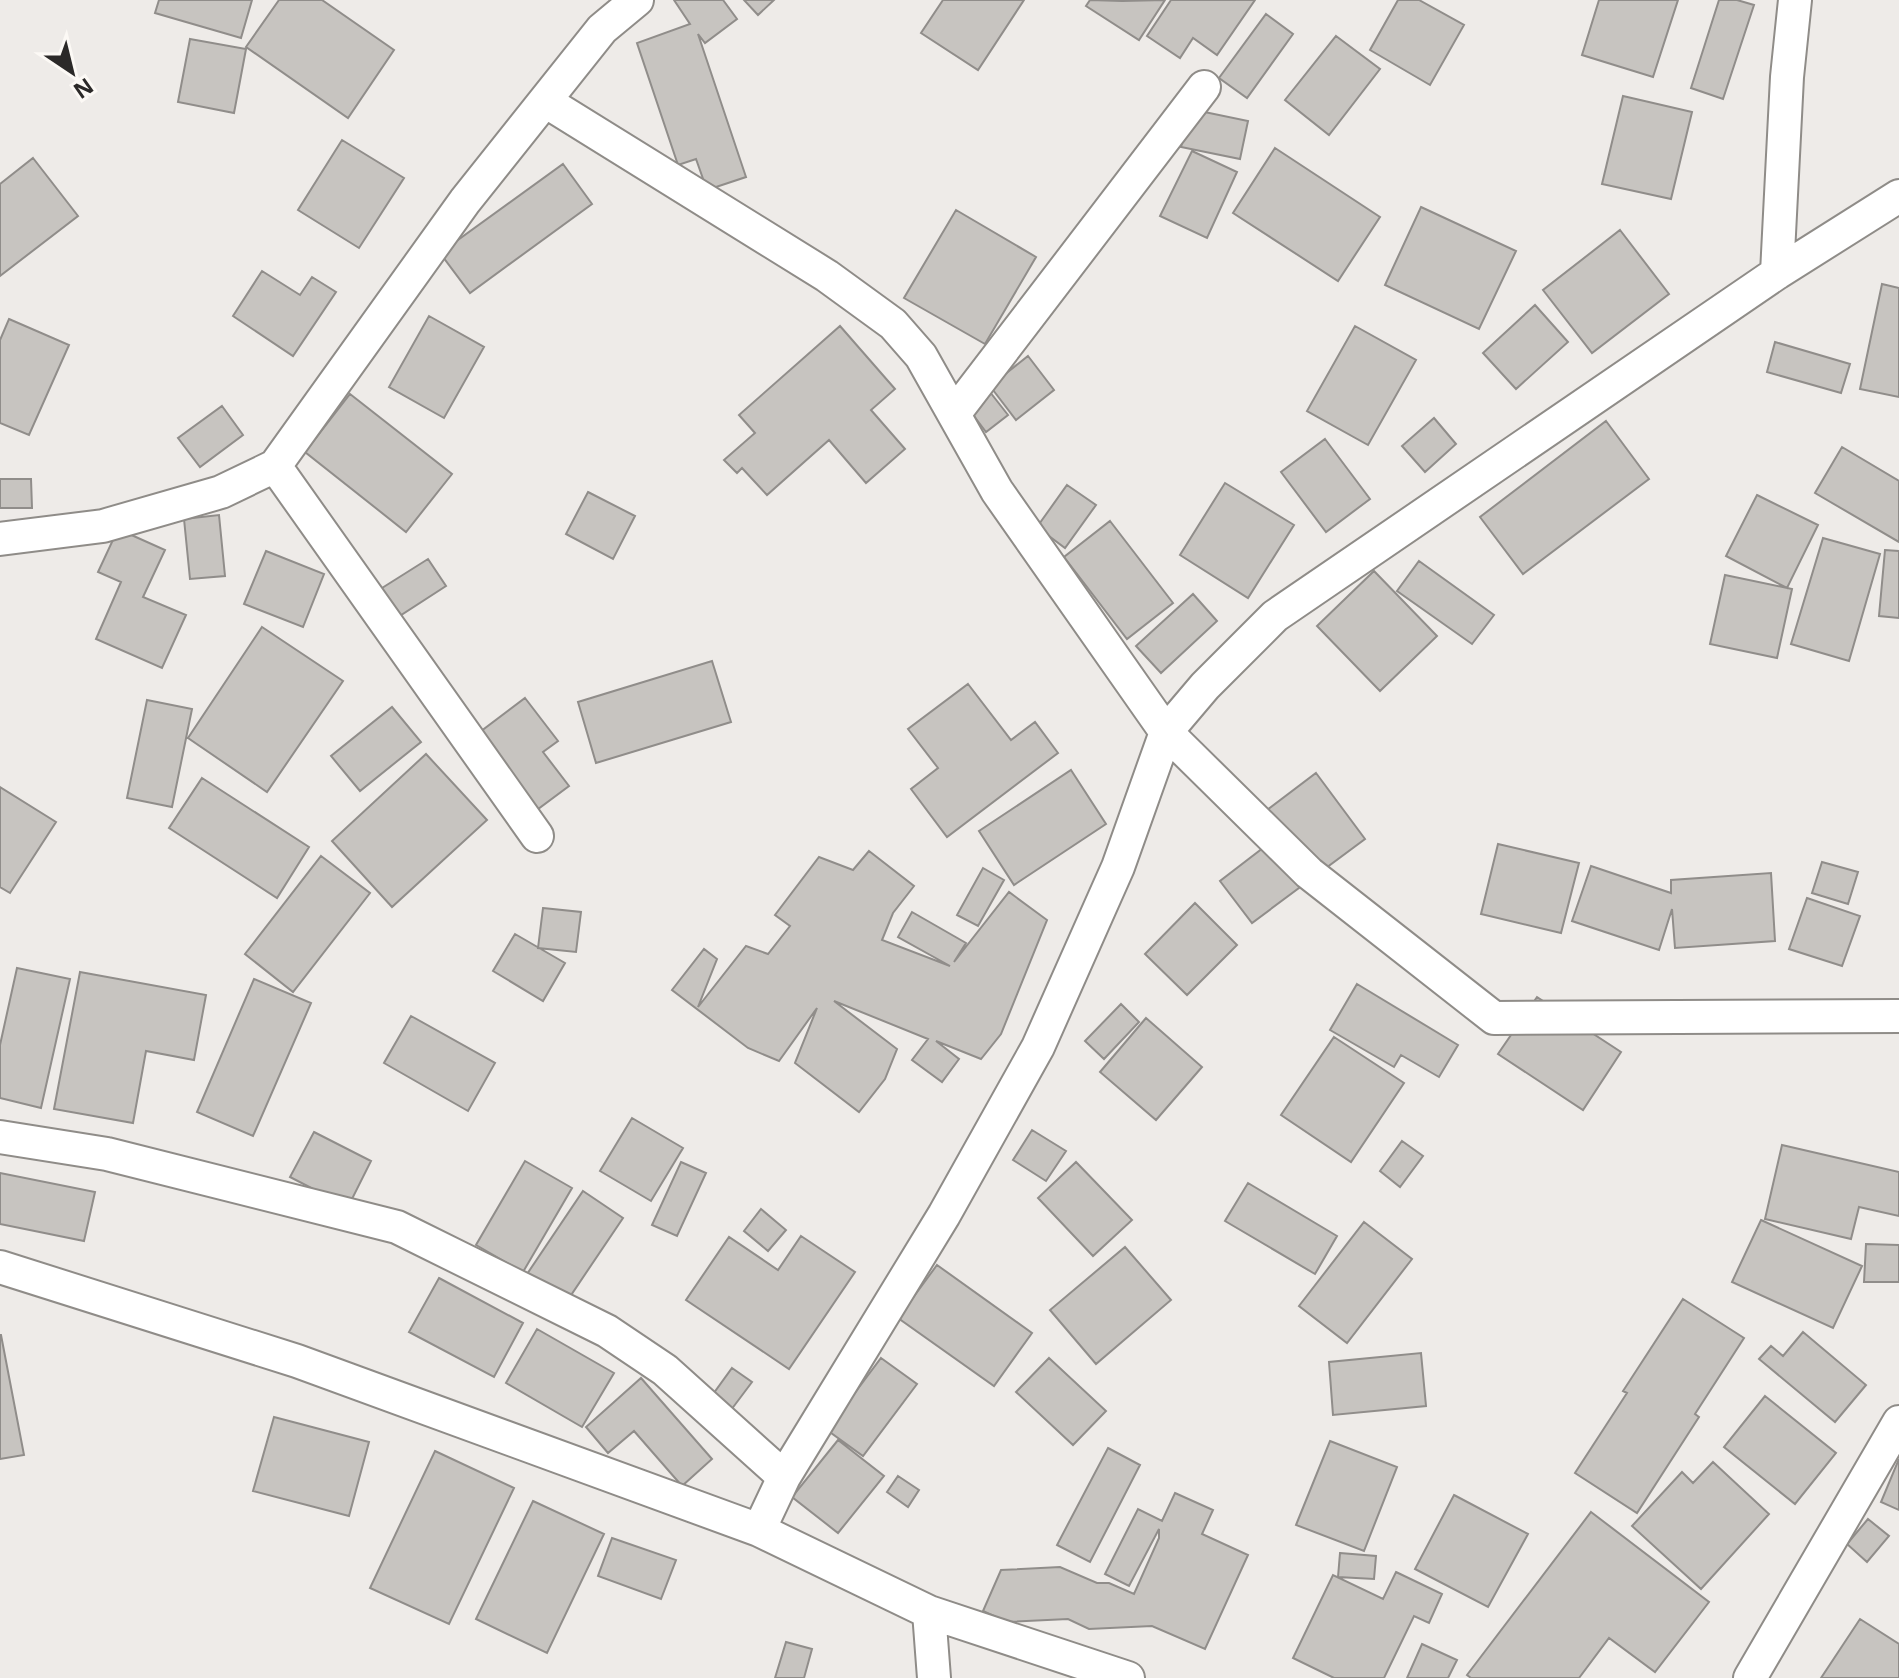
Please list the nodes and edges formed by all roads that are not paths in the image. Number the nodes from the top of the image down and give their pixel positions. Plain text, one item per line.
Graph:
1 (637, 0) edge
2 (1795, 0) edge
3 (1204, 87) dead end
4 (545, 101) junction
5 (1899, 196) edge
6 (1777, 273) junction
7 (954, 414) junction
8 (275, 466) junction
9 (0, 539) edge
10 (1166, 732) junction
11 (537, 836) dead end
12 (1899, 1016) edge
13 (0, 1137) edge
14 (0, 1267) edge
15 (1899, 1422) edge
16 (784, 1477) junction
17 (759, 1530) junction
18 (929, 1612) junction
19 (934, 1678) edge
20 (1128, 1678) edge
21 (1750, 1678) edge

1 - 4 street
2 - 6 street
3 - 7 street
4 - 7 street
4 - 8 street
5 - 6 street
6 - 10 street
7 - 10 street
8 - 9 street
8 - 11 street
10 - 12 street
10 - 16 street
13 - 16 street
14 - 17 street
15 - 21 street
16 - 17 street
17 - 18 street
18 - 19 street
18 - 20 street

